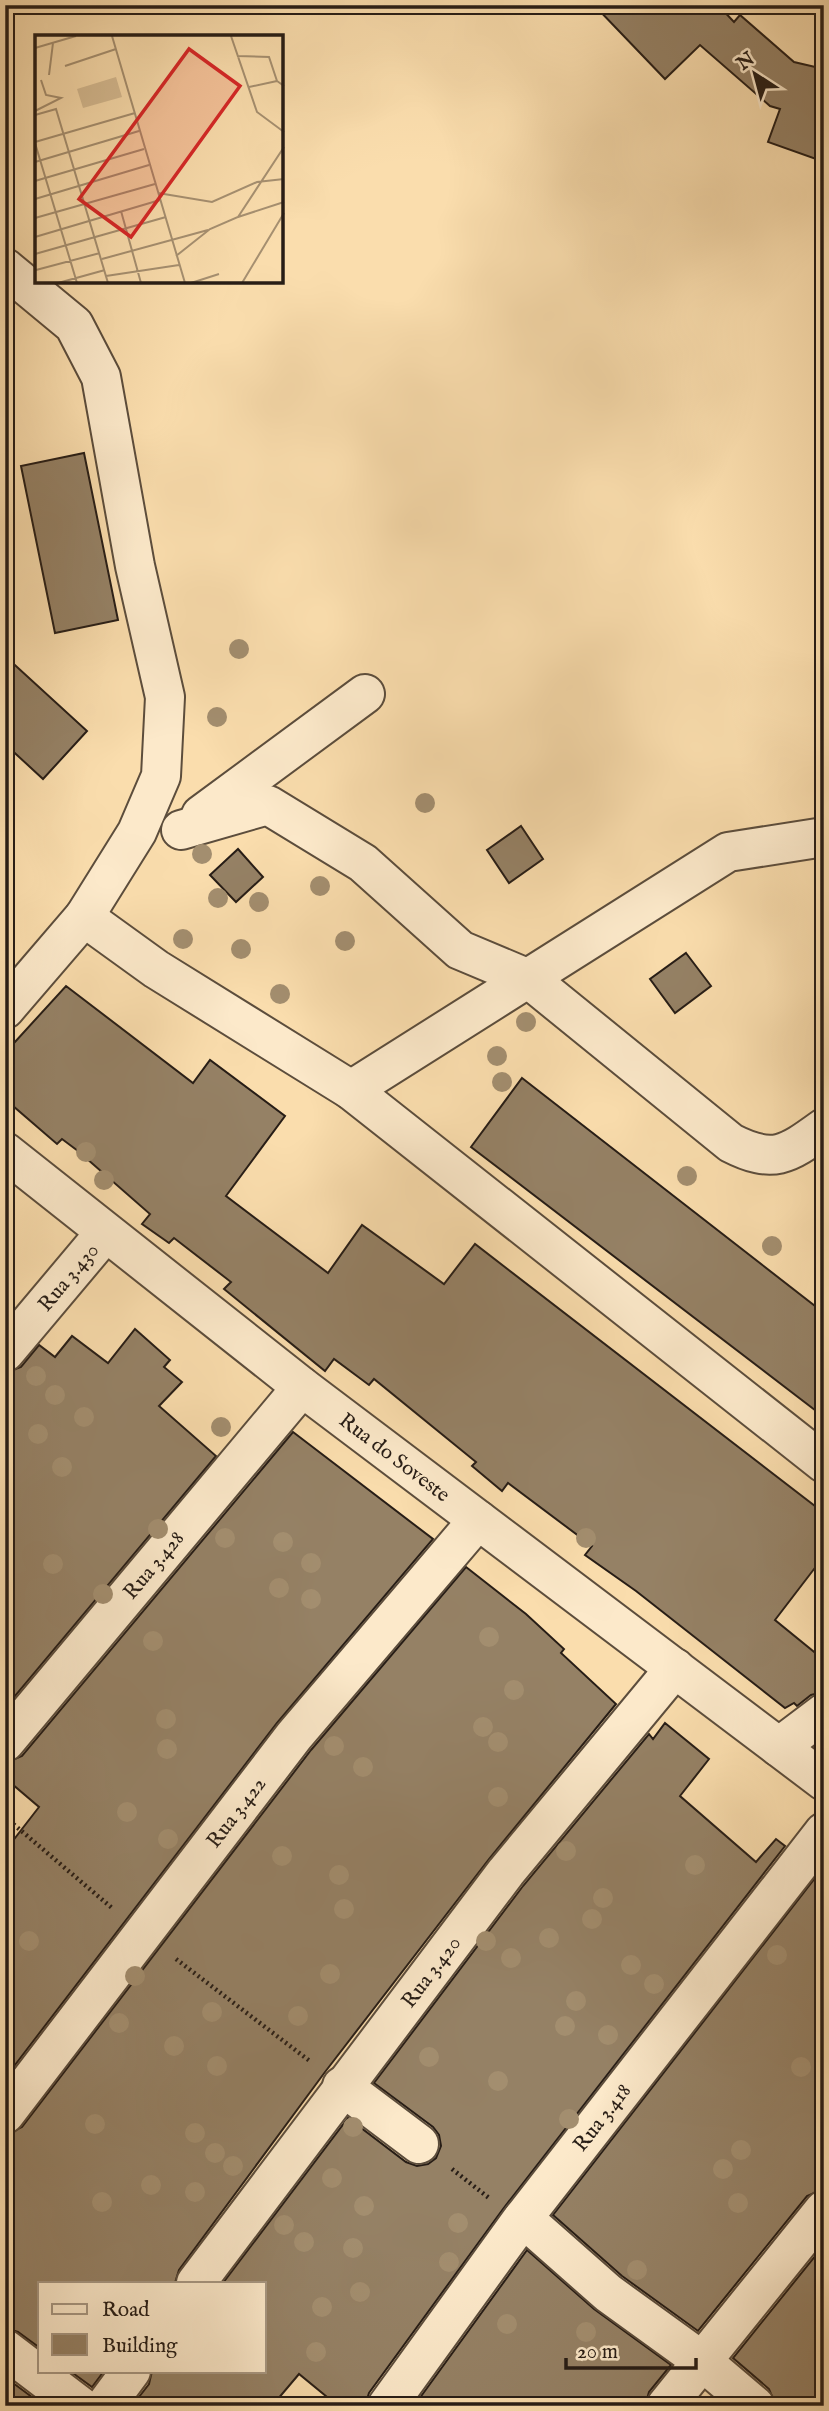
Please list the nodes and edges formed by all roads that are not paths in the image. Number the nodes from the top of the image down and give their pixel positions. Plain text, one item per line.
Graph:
1 (5, 268) edge
2 (365, 694) dead end
3 (181, 830) junction
4 (137, 832) junction
5 (824, 838) edge
6 (84, 917) junction
7 (529, 979) junction
8 (5, 1009) edge
9 (351, 1090) junction
10 (824, 1128) edge
11 (5, 1152) edge
12 (105, 1233) junction
13 (5, 1352) edge
14 (302, 1387) junction
15 (824, 1463) edge
16 (478, 1520) junction
17 (675, 1668) junction
18 (824, 1713) edge
19 (5, 1742) edge
20 (779, 1747) junction
21 (824, 1781) edge
22 (824, 1832) edge
23 (342, 2086) junction
24 (5, 2114) edge
25 (419, 2144) road end
26 (824, 2210) edge
27 (522, 2220) junction
28 (197, 2282) edge
29 (5, 2348) edge
30 (702, 2361) junction
31 (130, 2372) edge
32 (80, 2406) edge
33 (105, 2406) edge
34 (387, 2406) edge
35 (666, 2406) edge
36 (755, 2406) edge

1 - 4 street
2 - 3 street
3 - 4 street
3 - 7 street
4 - 6 street
5 - 7 street
6 - 8 street
6 - 9 street
7 - 9 street
7 - 10 street
9 - 15 street
11 - 12 street, Rua do Soveste
12 - 13 street, Rua 3.430
12 - 14 street, Rua do Soveste
14 - 16 street, Rua do Soveste
14 - 19 street, Rua 3.428
16 - 17 street, Rua do Soveste
16 - 24 street, Rua 3.422
17 - 20 street, Rua do Soveste
17 - 23 street, Rua 3.420
18 - 20 street
20 - 21 street, Rua do Soveste
22 - 27 street, Rua 3.418
23 - 25 street
23 - 28 street, Rua 3.420
26 - 30 street
27 - 30 street
27 - 34 street, Rua 3.418
29 - 32 street
30 - 35 street
30 - 36 street
31 - 33 street

